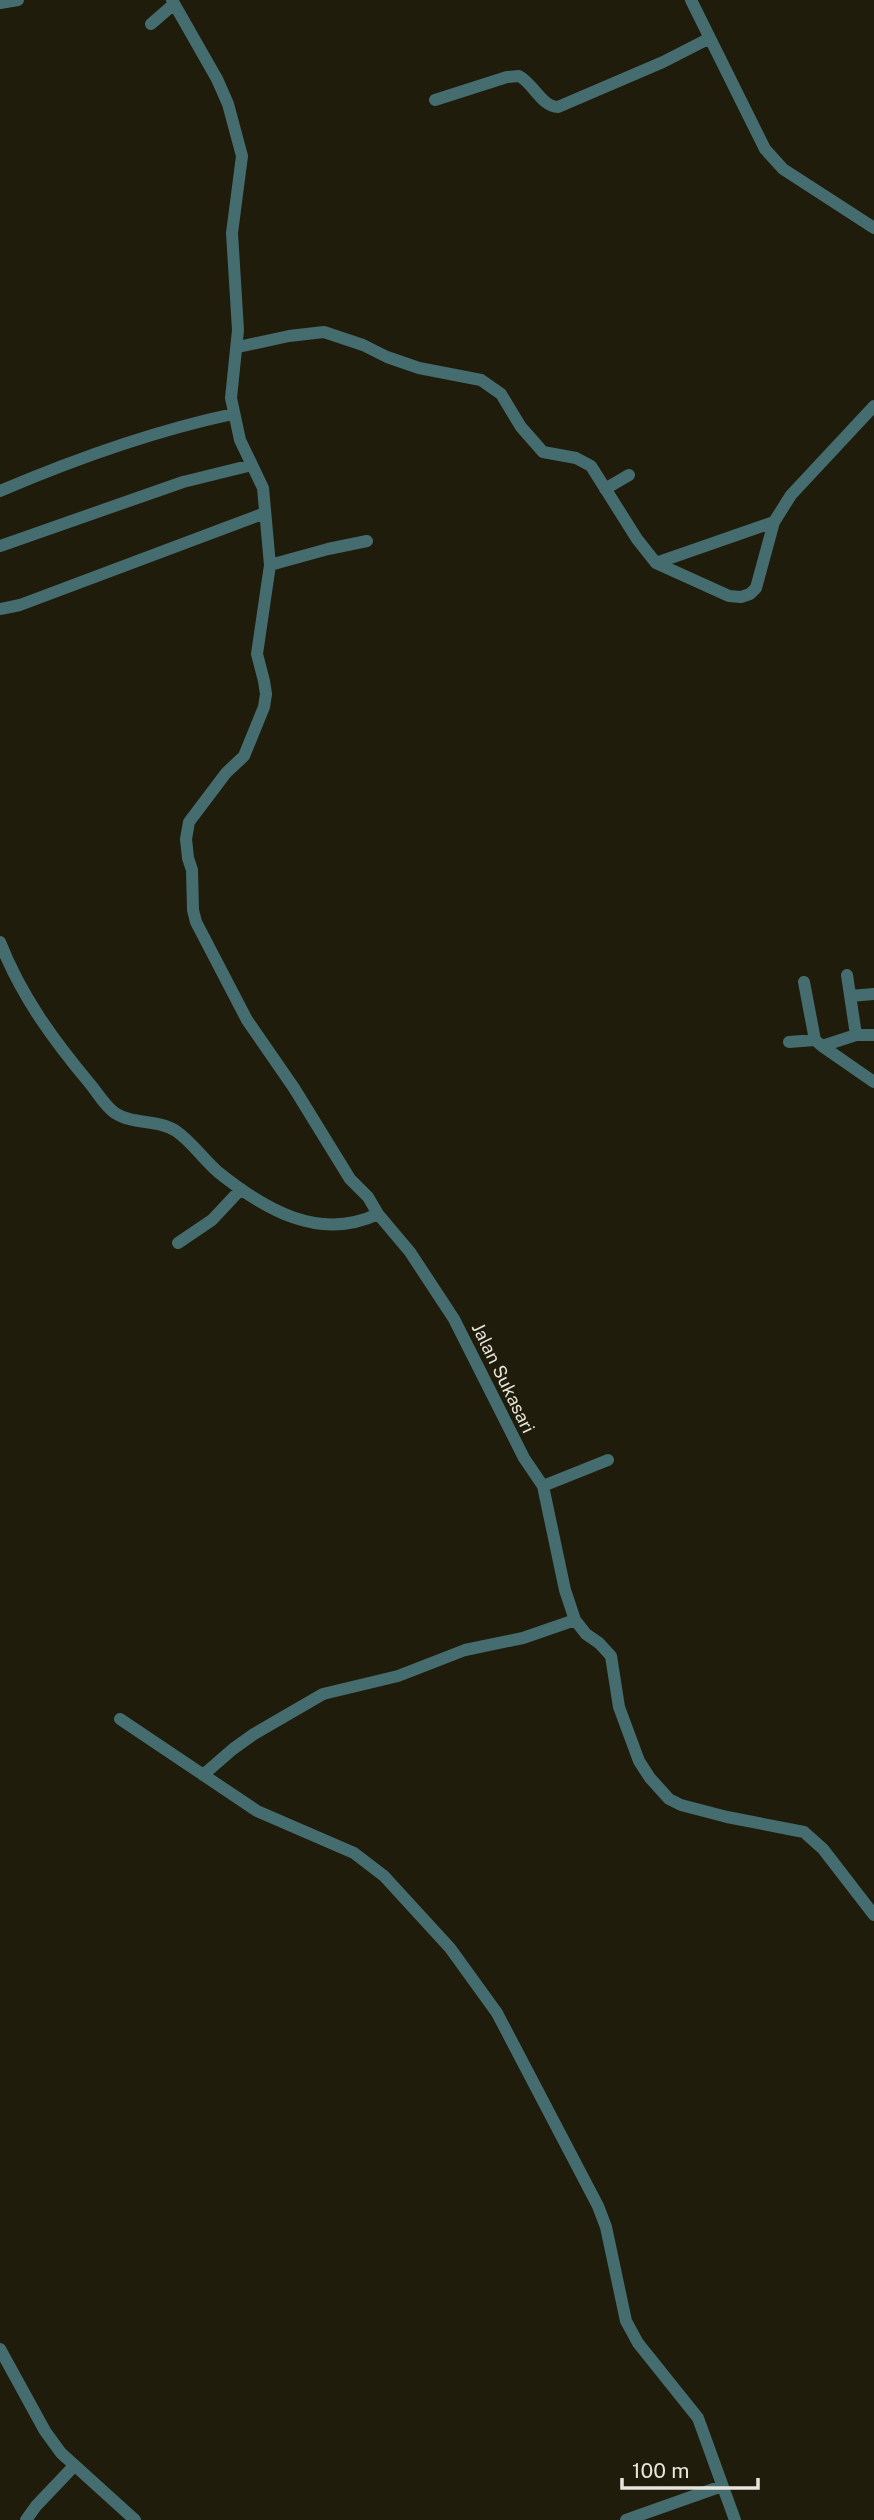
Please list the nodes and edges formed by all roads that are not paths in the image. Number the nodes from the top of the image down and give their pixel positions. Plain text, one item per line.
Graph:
1 (18, 0) edge
2 (691, 0) edge
3 (173, 2) edge
4 (0, 3) edge
5 (150, 24) dead end
6 (710, 38) junction
7 (435, 100) dead end
8 (874, 228) edge
9 (238, 347) junction
10 (874, 407) edge
11 (233, 414) junction
12 (252, 465) junction
13 (629, 475) dead end
14 (605, 489) junction
15 (0, 491) edge
16 (265, 513) junction
17 (774, 522) junction
18 (367, 541) dead end
19 (0, 546) edge
20 (656, 563) junction
21 (270, 565) junction
22 (0, 609) edge
23 (0, 942) edge
24 (847, 975) dead end
25 (804, 982) dead end
26 (874, 994) edge
27 (850, 996) junction
28 (856, 1035) junction
29 (874, 1035) edge
30 (789, 1042) dead end
31 (818, 1043) junction
32 (874, 1082) edge
33 (241, 1189) junction
34 (378, 1214) junction
35 (178, 1243) dead end
36 (608, 1460) dead end
37 (543, 1486) junction
38 (575, 1620) junction
39 (120, 1719) dead end
40 (203, 1775) junction
41 (874, 1915) edge
42 (0, 2349) edge
43 (74, 2466) junction
44 (722, 2486) junction
45 (26, 2520) edge
46 (135, 2520) edge
47 (626, 2520) edge
48 (735, 2520) edge

1 - 4 street
2 - 6 street
3 - 5 street
3 - 9 street, Jalan Sukasari
6 - 7 street
6 - 8 street
9 - 11 street, Jalan Sukasari
9 - 14 street
10 - 17 street
11 - 12 street, Jalan Sukasari
11 - 15 street
12 - 16 street, Jalan Sukasari
12 - 19 street
13 - 14 street
14 - 20 street
16 - 21 street, Jalan Sukasari
16 - 22 street
17 - 20 street
17 - 20 street
18 - 21 street
21 - 34 street, Jalan Sukasari
23 - 33 street
24 - 27 street
25 - 31 street
26 - 27 street
27 - 28 street
28 - 29 street
28 - 31 street
30 - 31 street
31 - 32 street
33 - 34 street
33 - 35 street
34 - 37 street, Jalan Sukasari
36 - 37 street
37 - 38 street, Jalan Sukasari
38 - 40 street
38 - 41 street, Jalan Sukasari
39 - 40 street
40 - 44 street
42 - 43 street
43 - 45 street
43 - 46 street
44 - 47 street
44 - 48 street

